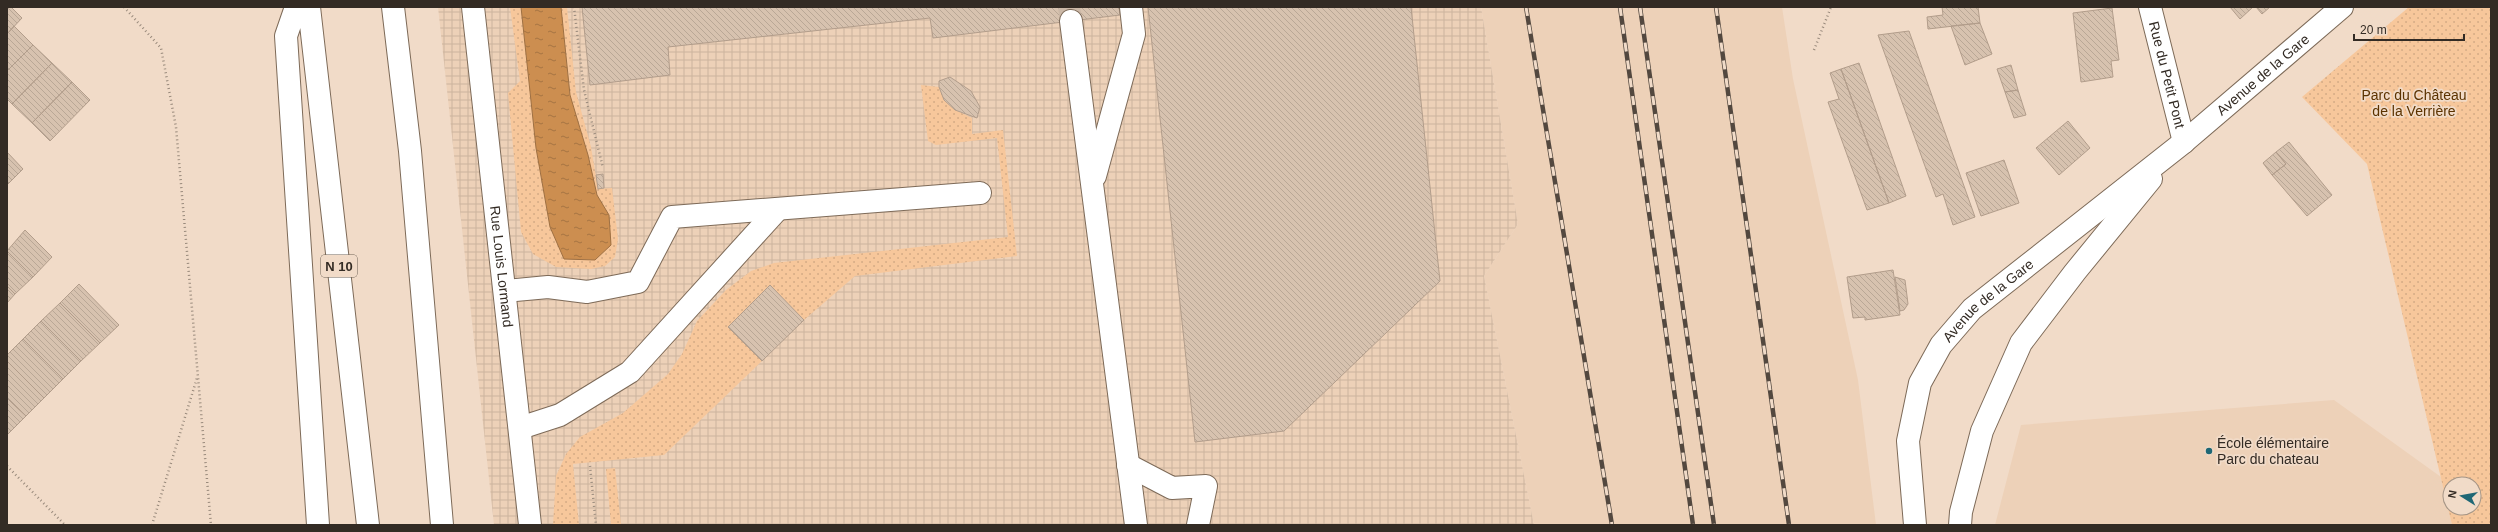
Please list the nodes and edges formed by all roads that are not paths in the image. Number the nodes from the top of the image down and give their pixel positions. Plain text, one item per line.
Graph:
1 (296, 7) edge
2 (308, 7) edge
3 (393, 7) edge
4 (473, 7) edge
5 (1131, 7) edge
6 (2150, 7) edge
7 (2342, 7) edge
8 (1071, 21) tunnel mouth
9 (2184, 142) junction
10 (1092, 186) junction
11 (980, 193) dead end
12 (778, 209) junction
13 (505, 291) junction
14 (520, 428) junction
15 (1128, 465) junction
16 (318, 525) edge
17 (368, 525) edge
18 (442, 525) edge
19 (530, 525) edge
20 (1136, 525) edge
21 (1198, 525) edge
22 (1915, 525) edge
23 (1960, 525) edge

1 - 16 street
2 - 17 street, N 10
3 - 18 street
4 - 13 street, Rue Louis Lormand
5 - 10 street
6 - 9 street, Rue du Petit Pont
7 - 9 street, Avenue de la Gare
8 - 10 street
9 - 22 street, Avenue de la Gare
9 - 23 street, Avenue de la Gare
10 - 15 street
11 - 12 street
12 - 13 street
12 - 14 street
13 - 14 street, Rue Louis Lormand
14 - 19 street, Rue Louis Lormand
15 - 20 street
15 - 21 street

